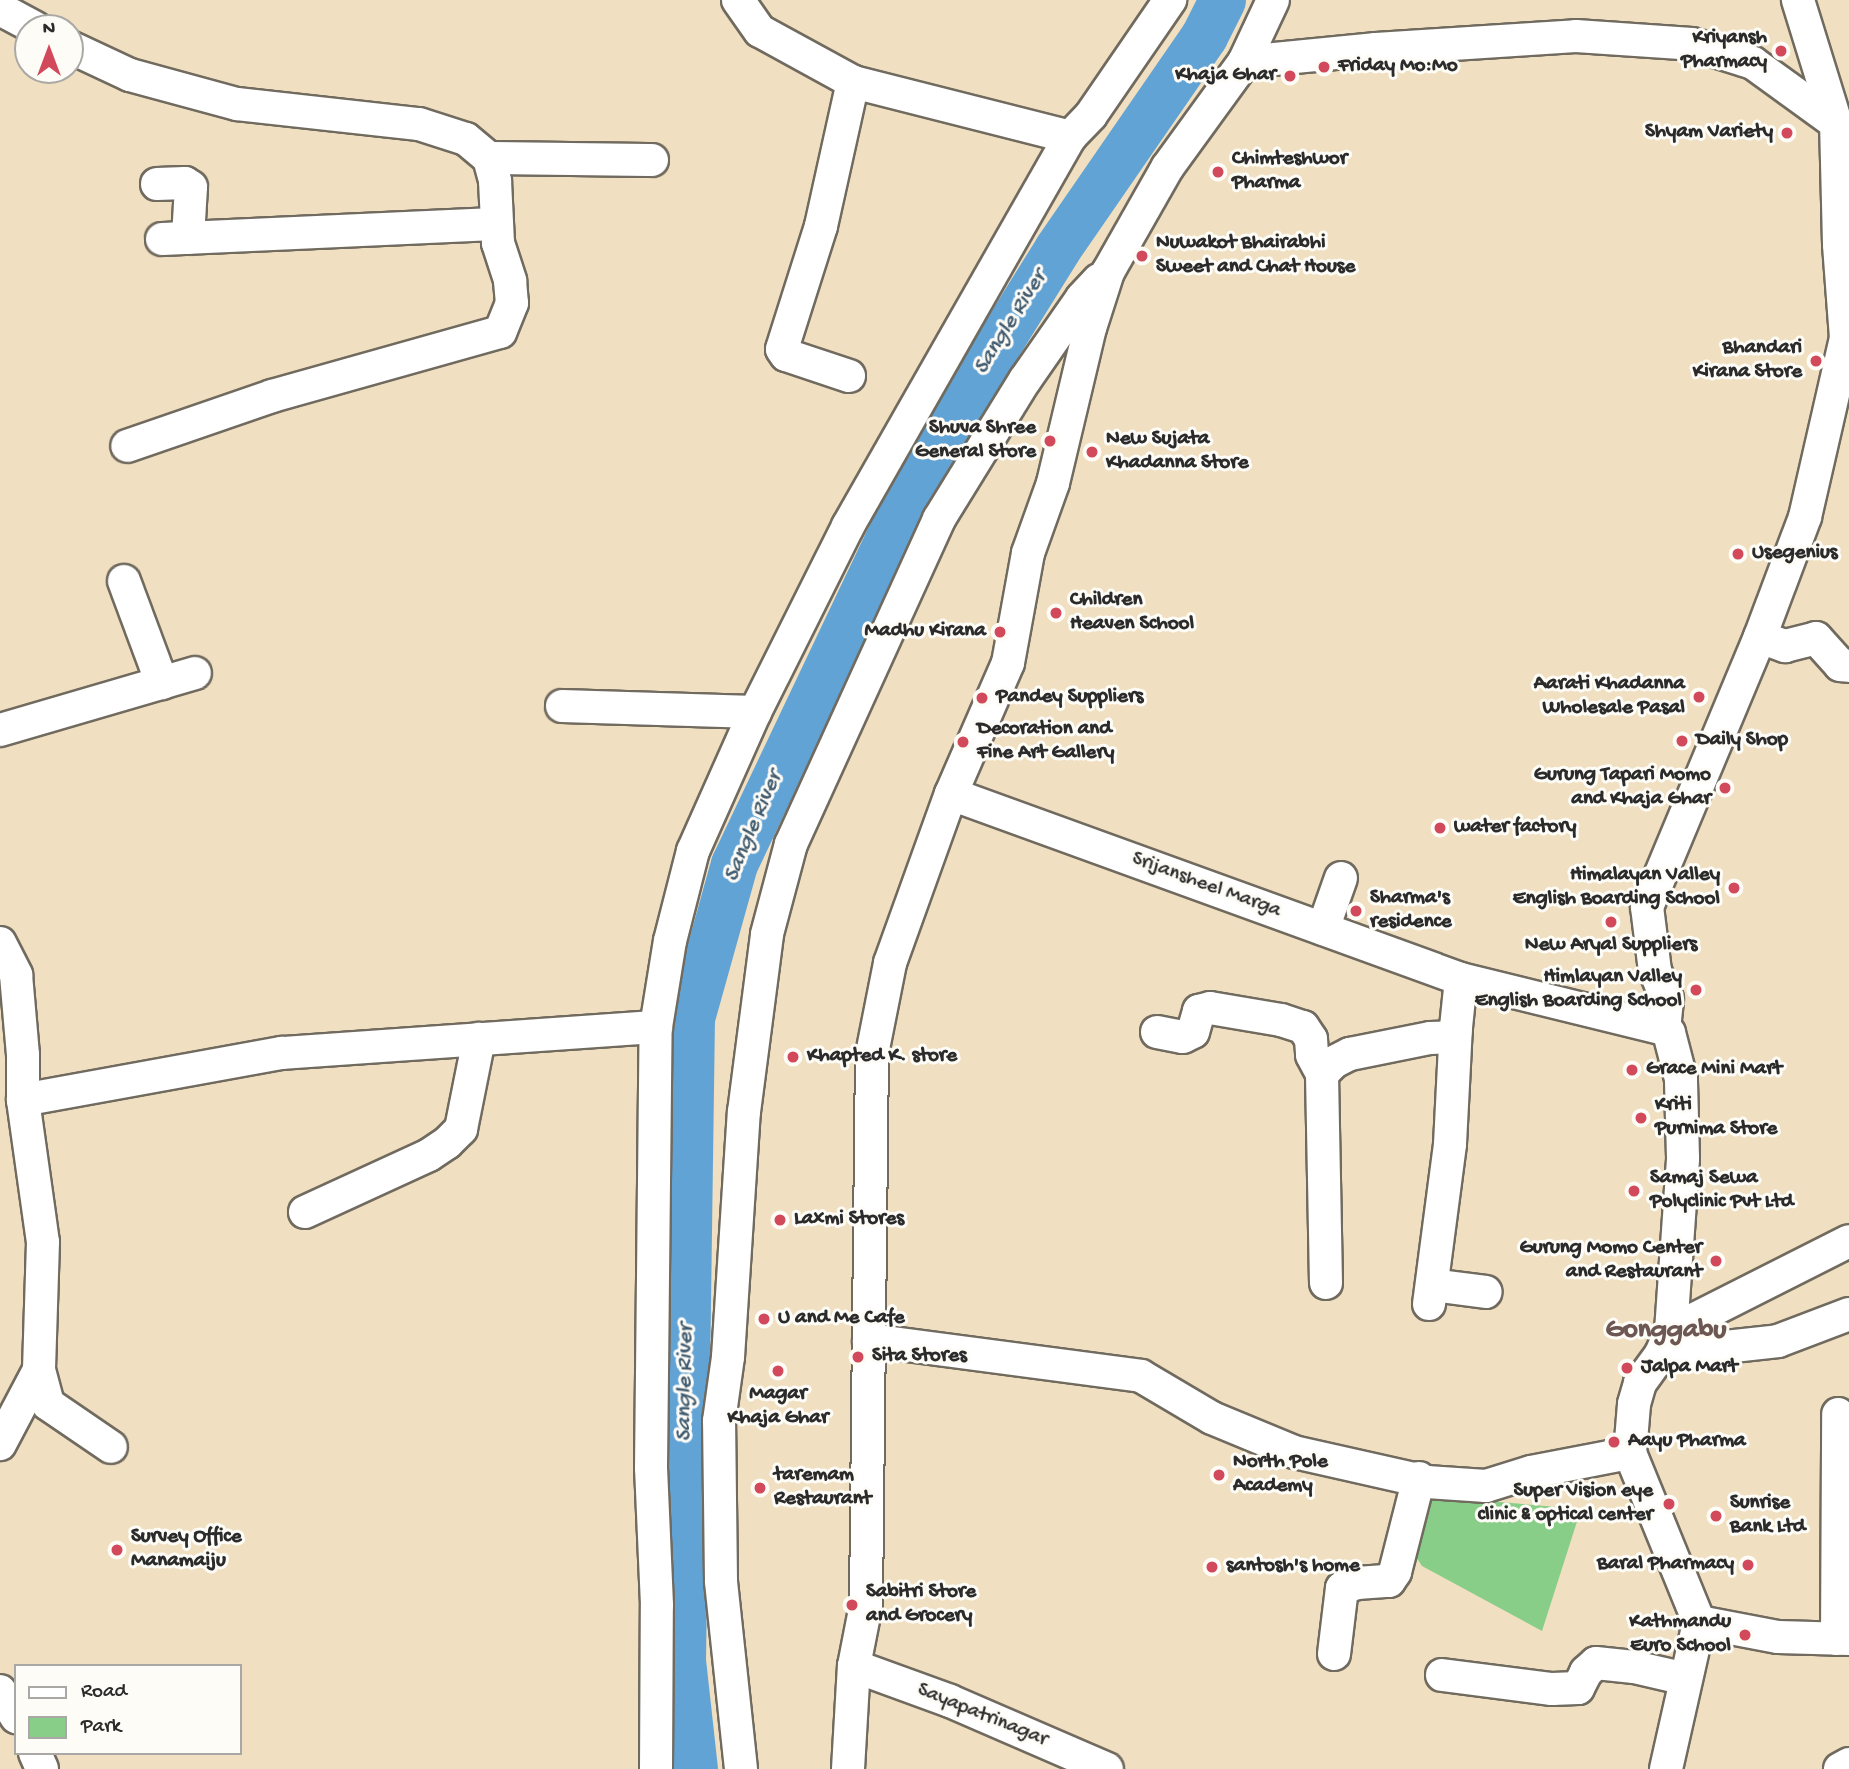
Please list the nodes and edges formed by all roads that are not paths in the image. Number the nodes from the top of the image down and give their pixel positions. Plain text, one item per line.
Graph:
1 (738, 0) edge
2 (1170, 0) edge
3 (1273, 0) edge
4 (1798, 0) edge
5 (84, 54) edge
6 (1244, 62) junction
7 (853, 82) junction
8 (1836, 123) junction
9 (1070, 137) junction
10 (489, 158) junction
11 (652, 160) dead end
12 (157, 184) dead end
13 (495, 224) junction
14 (1845, 260) edge
15 (1108, 272) junction
16 (849, 376) dead end
17 (127, 446) dead end
18 (124, 581) dead end
19 (1760, 637) junction
20 (1849, 666) edge
21 (195, 673) dead end
22 (162, 683) junction
23 (562, 706) dead end
24 (755, 712) junction
25 (0, 730) edge
26 (951, 794) junction
27 (1341, 878) dead end
28 (1323, 929) junction
29 (0, 943) edge
30 (1461, 979) junction
31 (1456, 1026) junction
32 (656, 1027) junction
33 (1664, 1029) junction
34 (1157, 1032) dead end
35 (479, 1039) junction
36 (12, 1064) edge
37 (1322, 1074) junction
38 (23, 1100) junction
39 (305, 1212) dead end
40 (1849, 1241) edge
41 (1326, 1283) dead end
42 (1486, 1292) dead end
43 (1849, 1314) edge
44 (869, 1340) junction
45 (1666, 1343) junction
46 (39, 1370) junction
47 (1838, 1414) dead end
48 (0, 1444) edge
49 (111, 1447) dead end
50 (1630, 1452) junction
51 (1419, 1478) junction
52 (1699, 1622) junction
53 (1843, 1639) edge
54 (1334, 1654) dead end
55 (855, 1666) junction
56 (1442, 1675) dead end
57 (1686, 1679) junction
58 (0, 1691) edge
59 (14, 1714) edge
60 (1849, 1764) edge
61 (656, 1769) edge
62 (741, 1769) edge
63 (848, 1769) edge
64 (1107, 1769) edge
65 (1666, 1769) edge
66 (1840, 1769) edge

1 - 7 street
2 - 9 street
3 - 6 street
4 - 8 street
5 - 10 street
6 - 8 street
6 - 15 street
7 - 9 street
7 - 16 street
8 - 14 street
9 - 24 street
10 - 11 street
10 - 13 street
12 - 13 street
13 - 17 street
14 - 19 street
15 - 26 street
15 - 62 street
18 - 22 street
19 - 20 street
19 - 33 street
21 - 22 street
22 - 25 street
23 - 24 street
24 - 32 street
26 - 28 street, Srijansheel Marga
26 - 44 street
27 - 28 street
28 - 30 street, Srijansheel Marga
29 - 36 street
30 - 31 street
30 - 33 street, Srijansheel Marga
31 - 37 street
31 - 42 street
32 - 35 street
32 - 61 street
33 - 45 street
34 - 37 street
35 - 38 street
35 - 39 street
36 - 38 street
37 - 41 street
38 - 46 street
40 - 45 street
43 - 45 street
44 - 51 street
44 - 55 street
45 - 50 street
46 - 48 street
46 - 49 street
47 - 53 street
50 - 51 street
50 - 52 street
51 - 54 street
52 - 53 street
52 - 57 street
55 - 63 street
55 - 64 street, Sayapatrinagar
56 - 57 street
57 - 65 street
58 - 59 street
60 - 66 street

